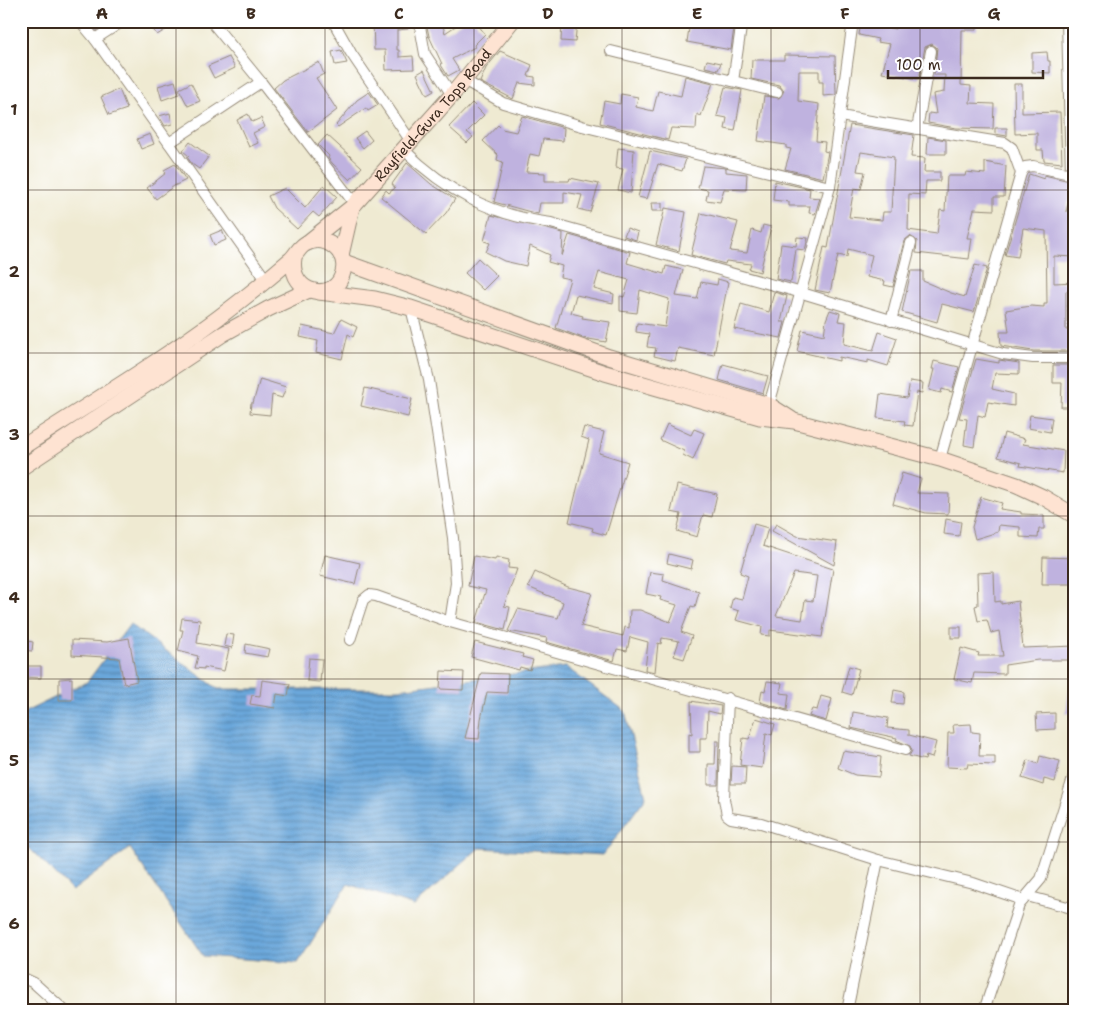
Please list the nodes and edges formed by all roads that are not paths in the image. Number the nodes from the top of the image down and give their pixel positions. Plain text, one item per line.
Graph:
1 (80, 21) edge
2 (123, 21) edge
3 (211, 21) edge
4 (332, 21) edge
5 (419, 21) edge
6 (512, 21) edge
7 (742, 21) edge
8 (853, 21) edge
9 (1067, 21) edge
10 (95, 39) junction
11 (611, 51) dead end
12 (930, 51) dead end
13 (464, 80) junction
14 (733, 81) junction
15 (261, 82) junction
16 (777, 92) dead end
17 (452, 95) junction
18 (840, 116) junction
19 (917, 129) junction
20 (169, 143) junction
21 (406, 144) junction
22 (1021, 173) junction
23 (1073, 175) edge
24 (830, 187) junction
25 (353, 205) junction
26 (307, 243) junction
27 (911, 243) dead end
28 (294, 258) junction
29 (342, 258) junction
30 (267, 281) junction
31 (314, 291) junction
32 (802, 293) junction
33 (411, 308) junction
34 (891, 321) junction
35 (973, 346) junction
36 (1075, 358) edge
37 (769, 405) junction
38 (794, 421) junction
39 (21, 448) edge
40 (940, 459) junction
41 (21, 468) edge
42 (1075, 516) edge
43 (450, 622) junction
44 (350, 640) dead end
45 (728, 698) junction
46 (905, 750) dead end
47 (1075, 772) edge
48 (878, 860) junction
49 (1025, 898) junction
50 (1075, 909) edge
51 (21, 977) edge
52 (64, 1011) edge
53 (848, 1011) edge
54 (984, 1011) edge

1 - 10 street
2 - 10 street
3 - 15 street
4 - 21 street
5 - 17 street
6 - 13 main road, Rayfield-Gura Topp Road
7 - 14 street
8 - 18 street
9 - 23 street
10 - 20 street
11 - 14 street
12 - 19 street
13 - 17 main road, Rayfield-Gura Topp Road
13 - 24 street
14 - 16 street
15 - 20 street
15 - 25 street
17 - 21 main road, Rayfield-Gura Topp Road
18 - 19 street
18 - 24 street
19 - 22 street
20 - 30 street
21 - 25 main road, Rayfield-Gura Topp Road
21 - 32 street
22 - 23 street
22 - 35 street
24 - 32 street
25 - 26 main road, Rayfield-Gura Topp Road
25 - 29 main road
26 - 28 main road
26 - 29 main road
27 - 34 street
28 - 30 main road
28 - 31 main road
29 - 31 main road
29 - 37 main road
30 - 39 main road
31 - 33 main road
31 - 41 main road
32 - 34 street
32 - 37 street
33 - 38 main road
33 - 43 street
34 - 35 street
35 - 36 street
35 - 40 street
37 - 38 main road
38 - 40 main road
40 - 42 main road
43 - 44 street
43 - 45 street
45 - 46 street
45 - 48 street
47 - 49 street
48 - 49 street
48 - 53 street
49 - 50 street
49 - 54 street
51 - 52 street

